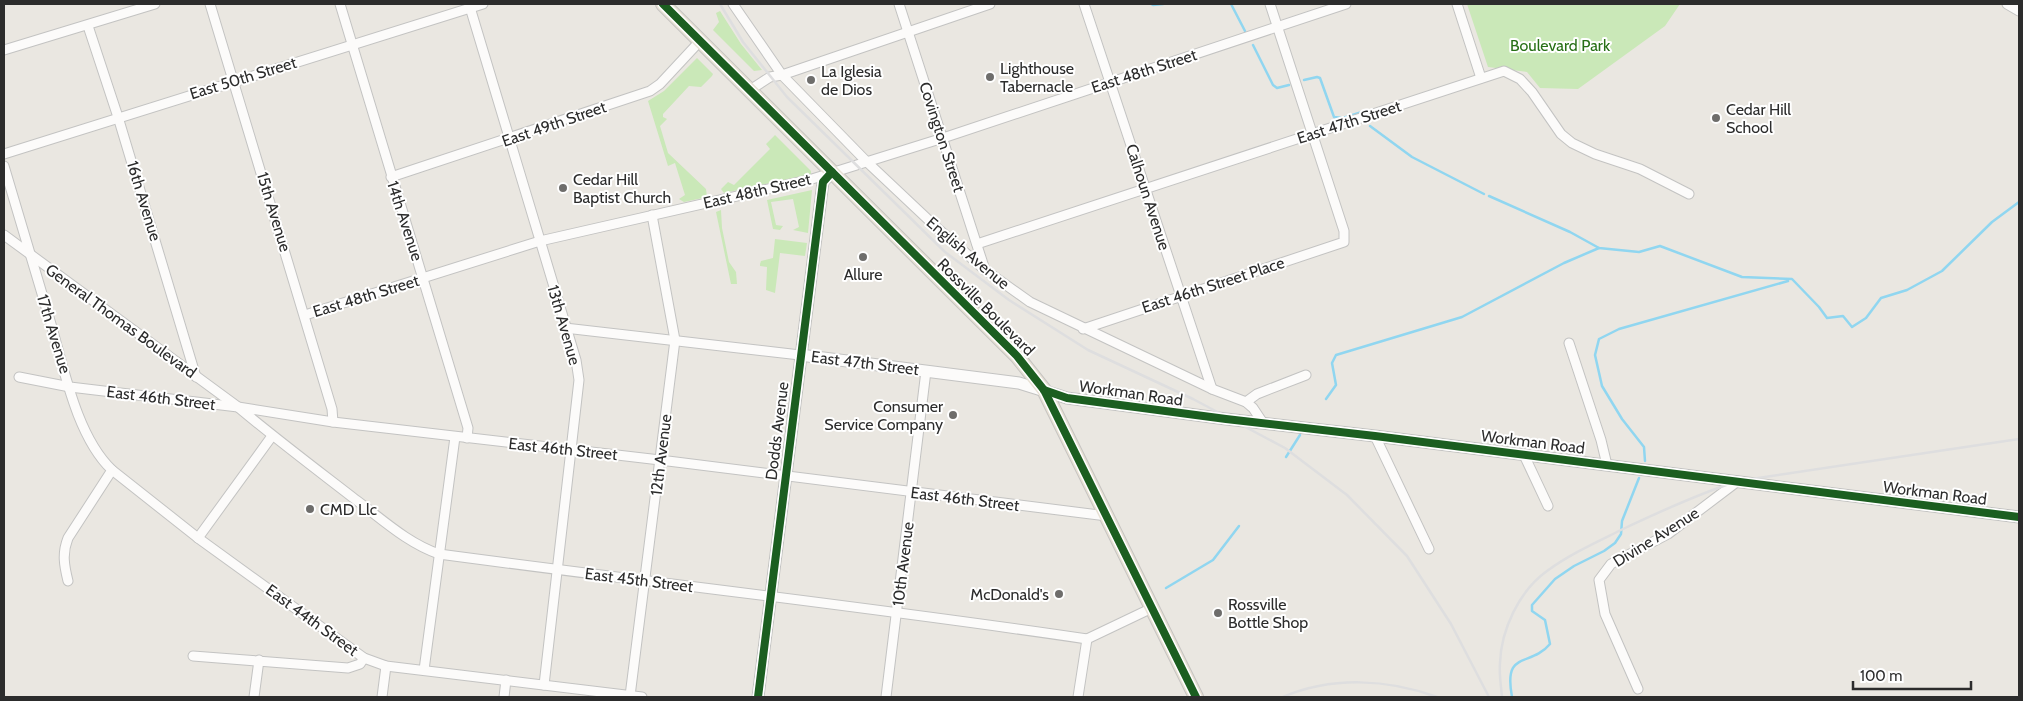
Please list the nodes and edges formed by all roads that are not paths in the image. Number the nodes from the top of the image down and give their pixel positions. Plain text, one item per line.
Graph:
1 (155, 4) edge
2 (210, 4) edge
3 (340, 4) edge
4 (482, 4) edge
5 (663, 4) edge
6 (733, 4) edge
7 (899, 4) edge
8 (990, 4) edge
9 (1084, 4) edge
10 (1270, 4) edge
11 (1346, 4) edge
12 (1457, 4) edge
13 (2007, 4) edge
14 (469, 6) edge
15 (2019, 11) edge
16 (88, 26) junction
17 (1278, 26) junction
18 (908, 31) junction
19 (700, 41) junction
20 (352, 45) junction
21 (4, 50) edge
22 (782, 75) junction
23 (1481, 78) junction
24 (235, 81) junction
25 (1110, 83) junction
26 (750, 90) junction
27 (118, 117) junction
28 (1313, 134) junction
29 (943, 138) junction
30 (510, 139) junction
31 (4, 154) edge
32 (867, 162) junction
33 (4, 166) edge
34 (832, 172) junction
35 (391, 177) junction
36 (1145, 190) junction
37 (1689, 194) dead end
38 (652, 215) junction
39 (4, 235) edge
40 (540, 241) junction
41 (977, 244) junction
42 (30, 254) junction
43 (985, 270) junction
44 (423, 279) junction
45 (1180, 296) junction
46 (305, 315) junction
47 (565, 328) junction
48 (1083, 329) junction
49 (674, 340) junction
50 (1569, 342) dead end
51 (800, 355) junction
52 (926, 371) junction
53 (1306, 375) dead end
54 (19, 377) dead end
55 (196, 377) junction
56 (70, 387) junction
57 (1212, 389) junction
58 (1044, 390) junction
59 (1246, 402) junction
60 (238, 407) junction
61 (333, 422) junction
62 (1263, 423) junction
63 (272, 436) junction
64 (1375, 436) junction
65 (455, 437) junction
66 (467, 438) junction
67 (572, 450) junction
68 (1524, 455) junction
69 (660, 460) junction
70 (1607, 465) junction
71 (112, 470) junction
72 (785, 476) junction
73 (1738, 481) junction
74 (912, 492) junction
75 (1548, 506) dead end
76 (1107, 516) junction
77 (2019, 517) edge
78 (198, 538) junction
79 (1429, 549) dead end
80 (439, 554) junction
81 (556, 570) junction
82 (68, 581) dead end
83 (645, 581) junction
84 (771, 598) junction
85 (1152, 608) junction
86 (896, 614) junction
87 (1087, 639) junction
88 (192, 656) dead end
89 (364, 658) junction
90 (259, 660) junction
91 (386, 666) junction
92 (424, 670) junction
93 (506, 680) junction
94 (544, 685) junction
95 (1638, 689) dead end
96 (617, 696) edge
97 (630, 696) junction
98 (254, 697) edge
99 (382, 697) edge
100 (504, 697) edge
101 (642, 697) edge
102 (758, 697) edge
103 (886, 697) edge
104 (1078, 697) edge
105 (1196, 697) edge

1 - 16 street
2 - 24 street, 15th Avenue
3 - 20 street, 14th Avenue
4 - 14 street, East 50th Street
5 - 19 highway, Rossville Boulevard
6 - 22 street, English Avenue
7 - 18 street, Covington Street
8 - 18 street
9 - 25 street, Calhoun Avenue
10 - 17 street
11 - 17 street, East 48th Street
12 - 23 street
13 - 15 street
14 - 20 street, East 50th Street
14 - 30 street, 13th Avenue
16 - 21 street
16 - 27 street, 16th Avenue
17 - 25 street, East 48th Street
17 - 28 street
18 - 22 street
18 - 29 street, Covington Street
19 - 26 highway, Rossville Boulevard
19 - 30 street, East 49th Street
20 - 24 street, East 50th Street
20 - 35 street, 14th Avenue
22 - 26 street
22 - 32 street, English Avenue
23 - 28 street, East 47th Street
23 - 37 street, East 47th Street
24 - 27 street, East 50th Street
24 - 46 street, 15th Avenue
25 - 29 street, East 48th Street
25 - 36 street, Calhoun Avenue
26 - 34 highway, Rossville Boulevard
27 - 31 street, East 50th Street
27 - 55 street, 16th Avenue
28 - 36 street, East 47th Street
28 - 45 street, East 46th Street Place
29 - 32 street, East 48th Street
29 - 41 street, Covington Street
30 - 35 street, East 49th Street
30 - 40 street, 13th Avenue
32 - 34 street, East 48th Street
32 - 43 street, English Avenue
33 - 42 street, 17th Avenue
34 - 38 street, East 48th Street
34 - 51 street, Dodds Avenue
34 - 58 highway, Rossville Boulevard
35 - 44 street, 14th Avenue
36 - 41 street, East 47th Street
36 - 45 street, Calhoun Avenue
38 - 40 street, East 48th Street
38 - 49 street, 12th Avenue
39 - 42 street, General Thomas Boulevard
40 - 44 street, East 48th Street
40 - 47 street, 13th Avenue
41 - 43 street, Covington Street
42 - 55 street, General Thomas Boulevard
42 - 56 street, 17th Avenue
43 - 48 street, English Avenue
44 - 46 street, East 48th Street
44 - 66 street, 14th Avenue
45 - 48 street, East 46th Street Place
45 - 57 street, Calhoun Avenue
46 - 61 street, 15th Avenue
47 - 49 street, East 47th Street
47 - 67 street, 13th Avenue
48 - 57 street, English Avenue
49 - 51 street, East 47th Street
49 - 69 street, 12th Avenue
50 - 70 street
51 - 52 street, East 47th Street
51 - 72 street, Dodds Avenue
52 - 58 street, East 47th Street
52 - 74 street, 10th Avenue
53 - 59 street
54 - 56 street, East 46th Street
55 - 60 street, General Thomas Boulevard
56 - 60 street, East 46th Street
56 - 71 street, East 44th Street
57 - 59 street, English Avenue
58 - 62 street, Workman Road
58 - 76 highway, Rossville Boulevard
59 - 62 street, English Avenue
60 - 61 street, East 46th Street
60 - 63 street, East 45th Street
61 - 65 street, East 46th Street
62 - 64 street, Workman Road
63 - 78 street
63 - 80 street, East 45th Street
64 - 68 street, Workman Road
64 - 79 street
65 - 66 street, East 46th Street
65 - 80 street
66 - 67 street, East 46th Street
67 - 69 street, East 46th Street
67 - 81 street, 13th Avenue
68 - 70 street, Workman Road
68 - 75 street
69 - 72 street, East 46th Street
69 - 83 street, 12th Avenue
70 - 73 street, Workman Road
71 - 78 street, East 44th Street
71 - 82 street
72 - 74 street, East 46th Street
72 - 84 street, Dodds Avenue
73 - 77 street, Workman Road
73 - 95 street, Divine Avenue
74 - 76 street, East 46th Street
74 - 86 street, 10th Avenue
76 - 85 highway, Rossville Boulevard
78 - 89 street, East 44th Street
80 - 81 street, East 45th Street
80 - 92 street
81 - 83 street, East 45th Street
81 - 94 street, 13th Avenue
83 - 84 street, East 45th Street
83 - 97 street, 12th Avenue
84 - 86 street, East 45th Street
84 - 102 street, Dodds Avenue
85 - 87 street
85 - 105 highway, Rossville Boulevard
86 - 87 street, East 45th Street
86 - 103 street, 10th Avenue
87 - 104 street
88 - 90 street
89 - 90 street
89 - 91 street, East 44th Street
90 - 98 street
91 - 92 street, East 44th Street
91 - 99 street
92 - 93 street, East 44th Street
93 - 94 street, East 44th Street
93 - 100 street
94 - 96 street, East 44th Street
96 - 97 street, East 44th Street
97 - 101 street, East 44th Street

